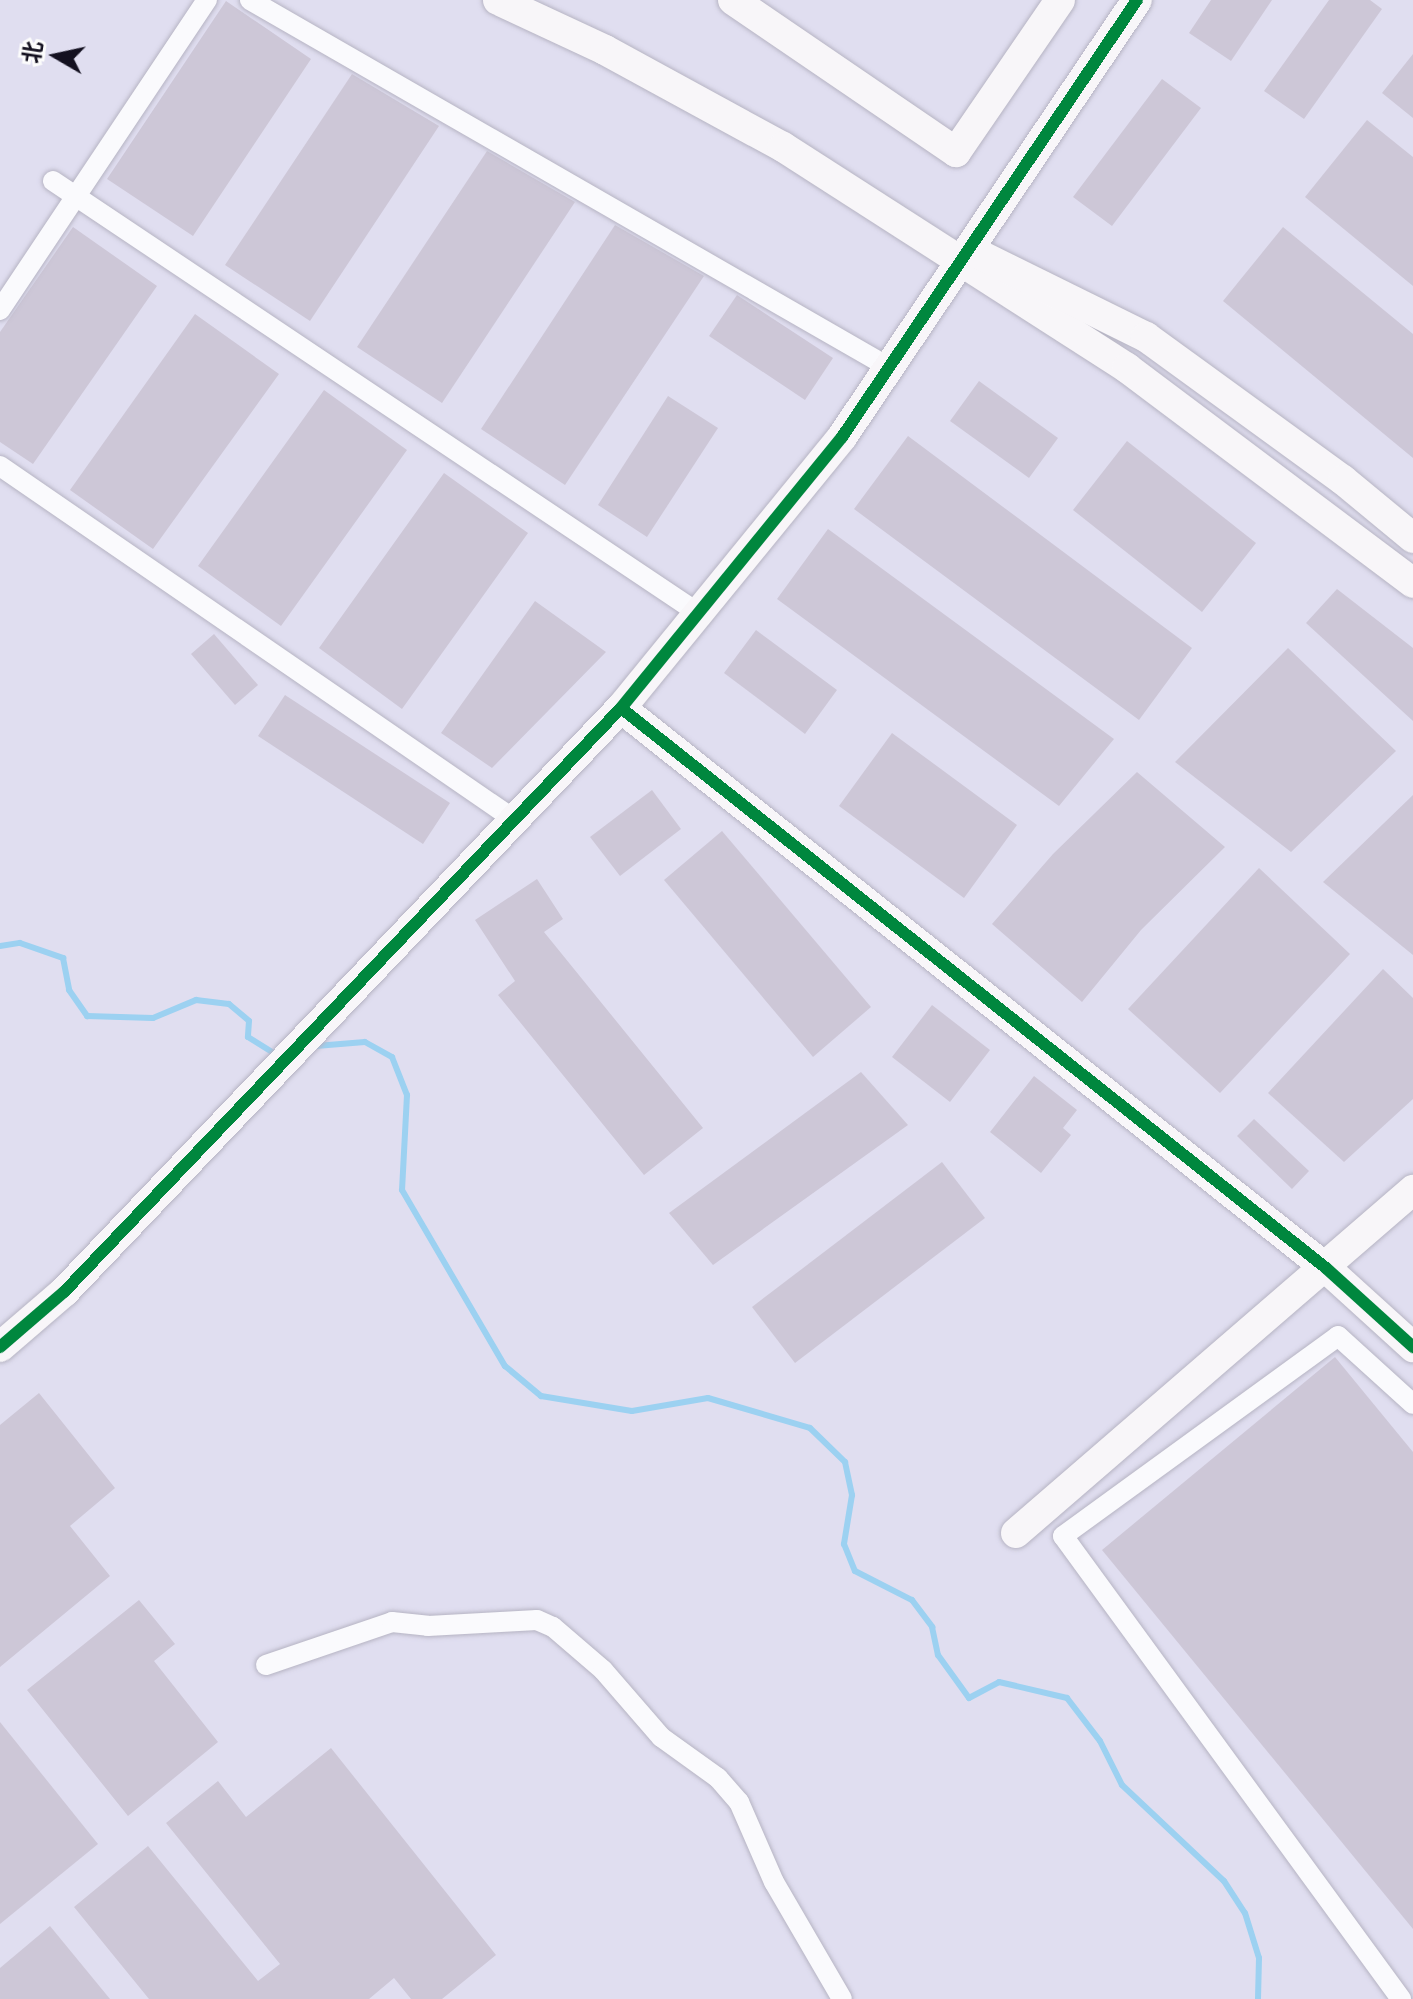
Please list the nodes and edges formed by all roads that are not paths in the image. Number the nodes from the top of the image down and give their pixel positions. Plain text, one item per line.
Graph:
1 (207, 0) edge
2 (250, 0) edge
3 (498, 0) edge
4 (531, 0) edge
5 (733, 0) edge
6 (1060, 0) edge
7 (1137, 0) edge
8 (53, 181) dead end
9 (76, 196) junction
10 (966, 257) junction
11 (0, 310) edge
12 (890, 368) junction
13 (0, 466) edge
14 (1413, 538) edge
15 (1413, 583) edge
16 (698, 613) junction
17 (621, 708) junction
18 (512, 818) junction
19 (1413, 1190) edge
20 (1326, 1268) junction
21 (0, 1347) edge
22 (1413, 1347) edge
23 (1413, 1404) edge
24 (1016, 1533) dead end
25 (266, 1665) dead end
26 (842, 1999) edge
27 (1401, 1999) edge

1 - 9 street
2 - 12 street
3 - 10 street
4 - 10 street
5 - 6 street
7 - 10 street
8 - 9 street
9 - 11 street
9 - 16 street
10 - 12 street
10 - 14 street
10 - 15 street
12 - 16 street
13 - 18 street
16 - 17 street
17 - 18 street
17 - 20 street
18 - 21 street
19 - 20 street
20 - 22 street
20 - 24 street
23 - 27 street
25 - 26 street

